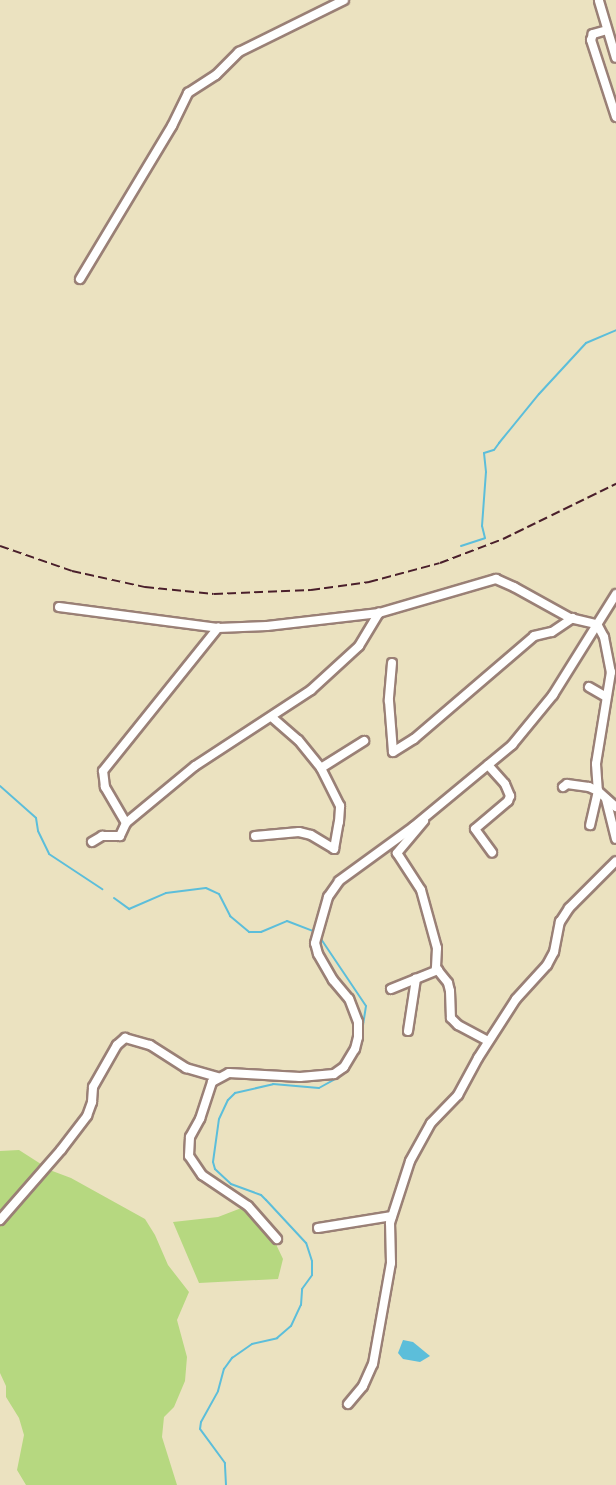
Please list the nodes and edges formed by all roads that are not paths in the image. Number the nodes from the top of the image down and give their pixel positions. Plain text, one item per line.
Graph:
1 (344, 0) edge
2 (599, 2) dead end
3 (607, 30) junction
4 (616, 58) edge
5 (616, 117) edge
6 (80, 279) dead end
7 (616, 594) edge
8 (58, 607) dead end
9 (380, 613) junction
10 (573, 618) junction
11 (597, 624) junction
12 (218, 628) junction
13 (392, 663) dead end
14 (589, 687) dead end
15 (606, 697) junction
16 (272, 717) junction
17 (364, 741) dead end
18 (488, 765) junction
19 (321, 768) junction
20 (563, 787) dead end
21 (598, 791) junction
22 (606, 798) junction
23 (616, 807) edge
24 (428, 814) junction
25 (126, 823) junction
26 (590, 825) dead end
27 (255, 836) dead end
28 (616, 839) edge
29 (92, 843) dead end
30 (492, 852) dead end
31 (616, 861) edge
32 (438, 970) junction
33 (416, 979) junction
34 (391, 989) dead end
35 (408, 1031) dead end
36 (488, 1041) junction
37 (218, 1077) junction
38 (392, 1216) junction
39 (0, 1220) edge
40 (318, 1228) dead end
41 (277, 1239) dead end
42 (348, 1404) dead end

1 - 6 street
2 - 3 street
3 - 4 street
3 - 5 street
7 - 11 street
8 - 12 street
9 - 10 street
9 - 12 street
9 - 16 street
10 - 11 street
10 - 13 street
11 - 15 street
11 - 18 street
12 - 25 street
14 - 15 street
15 - 21 street
16 - 19 street
16 - 25 street
17 - 19 street
18 - 24 street
18 - 30 street
19 - 27 street
20 - 21 street
21 - 22 street
21 - 26 street
22 - 23 street
22 - 28 street
24 - 32 street
24 - 37 street
25 - 29 street
31 - 36 street
32 - 33 street
32 - 36 street
33 - 34 street
33 - 35 street
36 - 38 street
37 - 39 street
37 - 41 street
38 - 40 street
38 - 42 street

